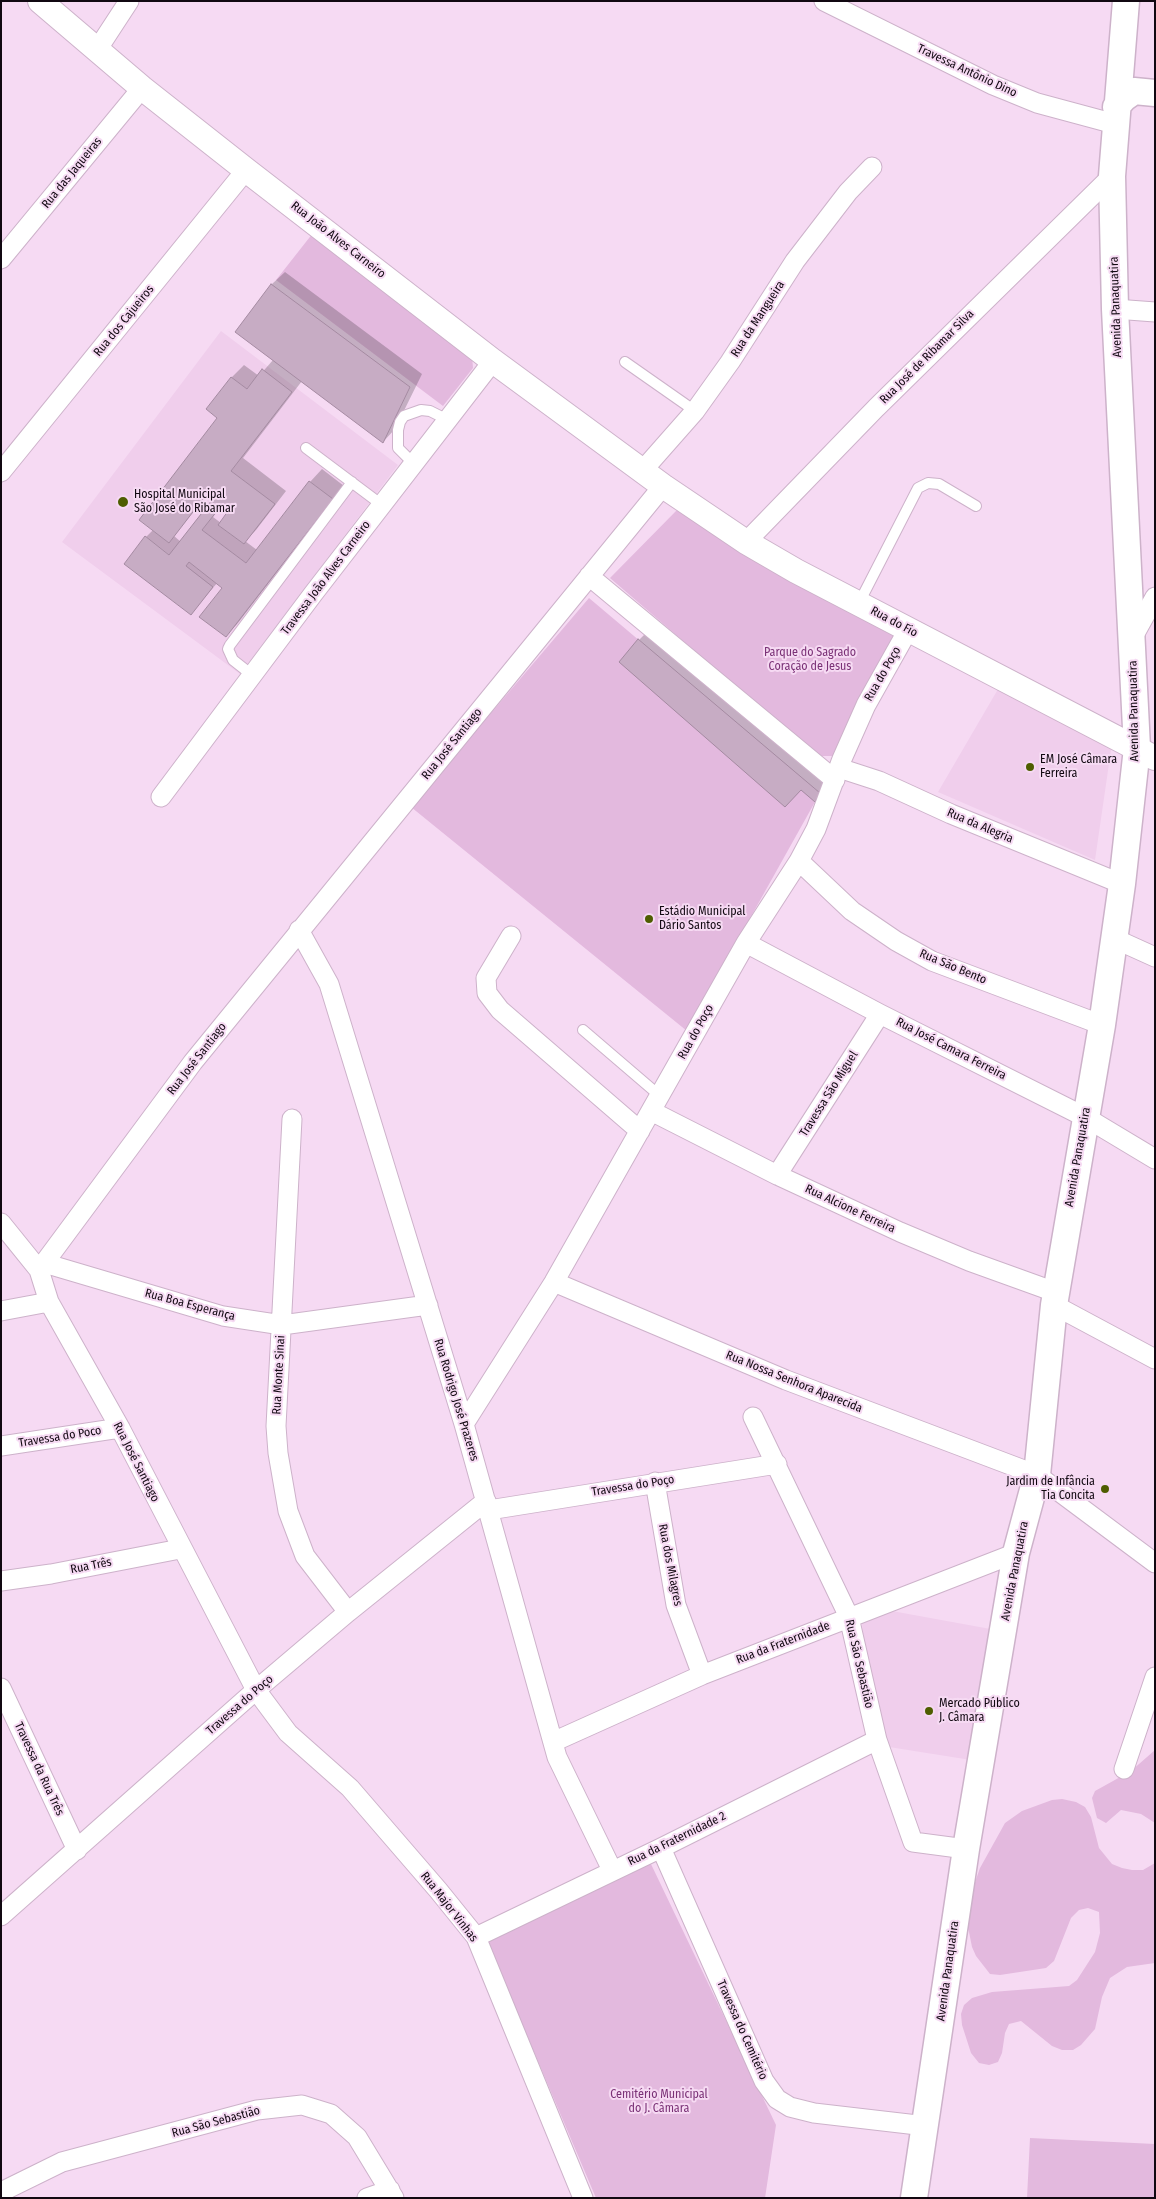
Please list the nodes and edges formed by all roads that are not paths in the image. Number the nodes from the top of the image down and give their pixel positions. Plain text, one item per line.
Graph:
1 (40, 1) edge
2 (129, 1) edge
3 (824, 1) edge
4 (1126, 1) edge
5 (97, 50) junction
6 (142, 88) junction
7 (1155, 93) edge
8 (1116, 116) junction
9 (872, 167) dead end
10 (246, 170) junction
11 (1112, 176) junction
12 (1, 259) edge
13 (1115, 309) junction
14 (1155, 312) edge
15 (493, 361) junction
16 (625, 362) dead end
17 (695, 411) junction
18 (448, 420) junction
19 (306, 448) dead end
20 (414, 464) junction
21 (643, 470) junction
22 (1, 472) edge
23 (352, 482) junction
24 (663, 486) junction
25 (382, 505) junction
26 (976, 506) dead end
27 (746, 542) junction
28 (589, 576) junction
29 (1155, 597) edge
30 (859, 604) junction
31 (908, 630) junction
32 (1133, 637) junction
33 (252, 675) junction
34 (1146, 753) edge
35 (837, 774) junction
36 (162, 797) dead end
37 (799, 861) junction
38 (1122, 884) junction
39 (299, 930) junction
40 (511, 936) dead end
41 (1113, 938) junction
42 (746, 942) junction
43 (1155, 957) edge
44 (880, 1014) junction
45 (1102, 1025) junction
46 (583, 1030) dead end
47 (656, 1104) junction
48 (1085, 1117) junction
49 (292, 1119) dead end
50 (640, 1131) junction
51 (1155, 1159) edge
52 (777, 1175) junction
53 (1, 1223) edge
54 (42, 1266) junction
55 (554, 1282) junction
56 (1054, 1298) junction
57 (49, 1302) junction
58 (428, 1305) junction
59 (1, 1311) edge
60 (282, 1326) junction
61 (1155, 1359) edge
62 (753, 1416) dead end
63 (464, 1424) junction
64 (120, 1428) junction
65 (1, 1446) edge
66 (778, 1464) junction
67 (1037, 1475) junction
68 (655, 1482) junction
69 (488, 1506) junction
70 (180, 1548) junction
71 (1016, 1553) junction
72 (1155, 1563) edge
73 (1, 1580) edge
74 (348, 1612) junction
75 (850, 1617) junction
76 (702, 1675) junction
77 (1155, 1678) edge
78 (1, 1688) edge
79 (256, 1690) junction
80 (877, 1740) junction
81 (553, 1742) junction
82 (1124, 1769) dead end
83 (661, 1848) junction
84 (966, 1849) junction
85 (78, 1850) junction
86 (612, 1870) junction
87 (1, 1916) edge
88 (476, 1937) junction
89 (926, 2126) junction
90 (3, 2191) dead end
91 (392, 2194) edge
92 (368, 2198) edge
93 (583, 2198) edge
94 (914, 2198) edge

1 - 5 street, Rua João Alves Carneiro
2 - 5 street
3 - 8 street, Travessa Antônio Dino
4 - 8 main road, Avenida Panaquatira
5 - 6 street, Rua João Alves Carneiro
6 - 10 street, Rua João Alves Carneiro
6 - 12 street, Rua das Jaqueiras
7 - 8 main road
8 - 11 main road, Avenida Panaquatira
9 - 17 street, Rua da Mangueira
10 - 15 street, Rua João Alves Carneiro
10 - 22 street, Rua dos Cajueiros
11 - 13 main road, Avenida Panaquatira
11 - 27 street, Rua José de Ribamar Silva
13 - 14 street
13 - 32 main road, Avenida Panaquatira
15 - 18 street, Travessa João Alves Carneiro
15 - 21 street, Rua João Alves Carneiro
16 - 17 lane
17 - 21 street, Rua da Mangueira
18 - 20 street, Travessa João Alves Carneiro
18 - 20 lane
19 - 23 lane
20 - 25 street, Travessa João Alves Carneiro
21 - 24 street, Rua do Fio
23 - 25 lane
23 - 33 lane
24 - 27 street, Rua do Fio
24 - 28 street, Rua José Santiago
25 - 33 street, Travessa João Alves Carneiro
26 - 30 lane
27 - 30 street, Rua do Fio
28 - 35 street
28 - 39 street, Rua José Santiago
29 - 32 street
30 - 31 street, Rua do Fio
31 - 34 street, Rua do Fio
31 - 35 street, Rua do Poço
32 - 34 main road, Avenida Panaquatira
33 - 36 street, Travessa João Alves Carneiro
34 - 38 main road, Avenida Panaquatira
35 - 37 street, Rua do Poço
35 - 38 street, Rua da Alegria
37 - 42 street, Rua do Poço
37 - 45 street, Rua São Bento
38 - 41 main road, Avenida Panaquatira
39 - 54 street, Rua José Santiago
39 - 58 street, Rua Rodrigo José Prazeres
40 - 50 street
41 - 43 street
41 - 45 main road, Avenida Panaquatira
42 - 44 street, Rua José Camara Ferreira
42 - 47 street, Rua do Poço
44 - 48 street, Rua José Camara Ferreira
44 - 52 street, Travessa São Miguel
45 - 48 main road, Avenida Panaquatira
46 - 47 lane
47 - 50 street, Rua do Poço
47 - 52 street, Rua Alcione Ferreira
48 - 51 street, Rua José Camara Ferreira
48 - 56 main road, Avenida Panaquatira
49 - 60 street, Rua Monte Sinai
50 - 55 street, Rua do Poço
52 - 56 street, Rua Alcione Ferreira
53 - 54 street
54 - 57 street, Rua José Santiago
54 - 60 street, Rua Boa Esperança
55 - 63 street, Rua do Poço
55 - 67 street, Rua Nossa Senhora Aparecida
56 - 61 street, Rua Alcione Ferreira
56 - 67 main road, Avenida Panaquatira
57 - 59 street
57 - 64 street, Rua José Santiago
58 - 60 street, Rua Boa Esperança
58 - 63 street, Rua Rodrigo José Prazeres
60 - 74 street, Rua Monte Sinai
62 - 66 street, Rua São Sebastião
63 - 69 street, Rua Rodrigo José Prazeres
64 - 65 street, Travessa do Poco
64 - 70 street, Rua José Santiago
66 - 68 street, Travessa do Poço
66 - 75 street, Rua São Sebastião
67 - 71 main road, Avenida Panaquatira
67 - 72 street, Rua Nossa Senhora Aparecida
68 - 69 street, Travessa do Poço
68 - 76 street, Rua dos Milagres
69 - 74 street, Travessa do Poço
69 - 81 street, Rua Rodrigo José Prazeres
70 - 73 street, Rua Três
70 - 79 street, Rua José Santiago
71 - 75 street, Rua da Fraternidade
71 - 84 main road, Avenida Panaquatira
74 - 79 street, Travessa do Poço
75 - 76 street, Rua da Fraternidade
75 - 80 street, Rua São Sebastião
76 - 81 street, Rua da Fraternidade
77 - 82 street
78 - 85 street, Travessa da Rua Três
79 - 85 street, Travessa do Poço
79 - 88 street, Rua Major Vinhas
80 - 83 street, Rua da Fraternidade 2
80 - 84 street, Rua São Sebastião
81 - 86 street, Rua Rodrigo José Prazeres
83 - 86 street, Rua da Fraternidade 2
83 - 89 street, Travessa do Cemitério
84 - 89 main road, Avenida Panaquatira
85 - 87 street, Travessa do Poço
86 - 88 street, Rua da Fraternidade 2
88 - 93 street, Rua Major Vinhas
89 - 94 main road, Avenida Panaquatira
90 - 91 street, Rua São Sebastião
91 - 92 street

